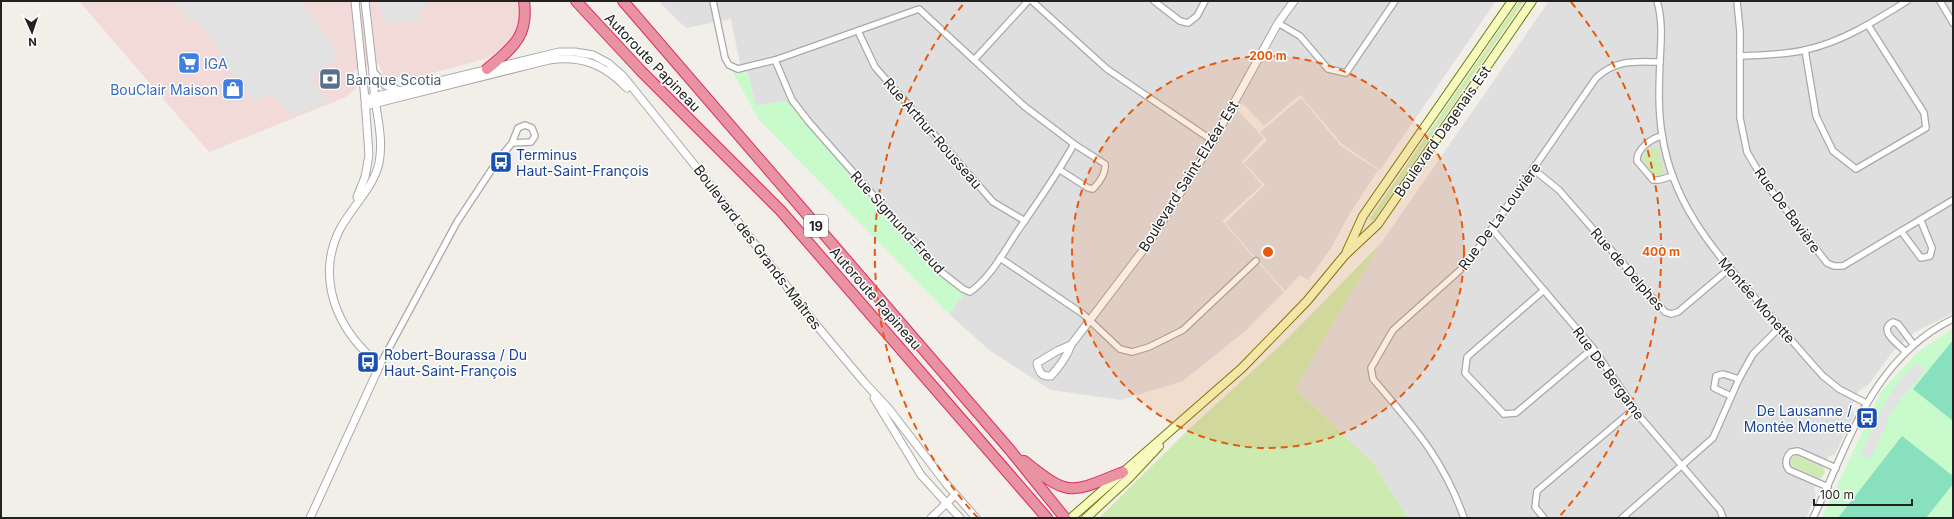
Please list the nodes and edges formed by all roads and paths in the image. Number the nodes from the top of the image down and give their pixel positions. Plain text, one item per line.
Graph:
1 (354, 1) edge
2 (365, 1) edge
3 (524, 1) edge
4 (576, 1) edge
5 (623, 1) edge
6 (713, 1) edge
7 (1028, 1) edge
8 (1032, 1) edge
9 (1154, 1) edge
10 (1205, 1) edge
11 (1294, 1) edge
12 (1395, 1) edge
13 (1512, 1) edge
14 (1532, 1) edge
15 (1657, 1) edge
16 (1737, 1) edge
17 (1908, 1) edge
18 (1940, 1) edge
19 (1953, 22) edge
20 (1278, 23) junction
21 (1868, 25) junction
22 (858, 31) junction
23 (1805, 50) junction
24 (1740, 56) junction
25 (776, 60) junction
26 (974, 60) junction
27 (1660, 62) junction
28 (488, 69) junction
29 (373, 72) junction
30 (400, 91) junction
31 (365, 99) junction
32 (375, 100) junction
33 (365, 106) junction
34 (652, 112) junction
35 (1662, 136) junction
36 (1213, 141) junction
37 (512, 143) dead end
38 (1074, 144) junction
39 (1533, 169) junction
40 (1060, 170) junction
41 (1673, 176) junction
42 (1953, 200) edge
43 (352, 210) junction
44 (1024, 221) junction
45 (1920, 221) junction
46 (1492, 229) junction
47 (1901, 231) junction
48 (1345, 255) junction
49 (1000, 258) junction
50 (1256, 261) dead end
51 (1730, 268) junction
52 (1544, 290) junction
53 (1953, 319) edge
54 (1090, 320) junction
55 (1780, 327) junction
56 (1914, 344) junction
57 (1071, 345) junction
58 (1593, 348) junction
59 (1905, 351) junction
60 (380, 365) junction
61 (1739, 379) junction
62 (864, 382) junction
63 (1731, 396) junction
64 (1866, 403) junction
65 (1634, 409) junction
66 (1183, 421) junction
67 (1010, 450) junction
68 (1683, 466) junction
69 (1836, 468) junction
70 (1123, 472) junction
71 (1828, 487) junction
72 (956, 495) junction
73 (946, 503) junction
74 (310, 518) edge
75 (931, 518) edge
76 (960, 518) edge
77 (976, 518) edge
78 (1047, 518) edge
79 (1065, 518) edge
80 (1071, 518) edge
81 (1086, 518) edge
82 (1464, 518) edge
83 (1544, 518) edge
84 (1622, 518) edge
85 (1722, 518) edge
86 (1813, 518) edge

1 - 31 street
2 - 29 street
3 - 28 highway
4 - 78 highway, Autoroute Papineau / 19
5 - 67 highway, Autoroute Papineau / 19
6 - 25 street
7 - 26 street
8 - 36 street
9 - 10 street
11 - 20 street, Boulevard Saint-Elzéar Est
12 - 20 street
13 - 48 main road, Boulevard Dagenais Est
14 - 48 main road, Boulevard Dagenais Est
15 - 27 street, Montée Monette
16 - 24 street, Rue De Bavière
17 - 21 street
18 - 19 street
20 - 36 street, Boulevard Saint-Elzéar Est
21 - 23 street
21 - 23 street
22 - 25 street
22 - 26 street
22 - 44 street, Rue Arthur-Rousseau
23 - 24 street
24 - 47 street, Rue De Bavière
25 - 49 street, Rue Sigmund-Freud
26 - 38 street
27 - 35 street, Montée Monette
27 - 39 street, Rue De La Louvière
28 - 30 street, Boulevard des Grands-Maîtres
28 - 34 street, Boulevard des Grands-Maîtres
29 - 30 street
29 - 32 street
30 - 32 street, Boulevard des Grands-Maîtres
31 - 32 street, Boulevard des Grands-Maîtres
31 - 33 street
32 - 33 street, Boulevard des Grands-Maîtres
32 - 34 street, Boulevard des Grands-Maîtres
32 - 43 street
33 - 43 street
34 - 62 street, Boulevard des Grands-Maîtres
35 - 41 street, Montée Monette
35 - 41 street
36 - 54 street, Boulevard Saint-Elzéar Est
37 - 60 street
38 - 40 street, Rue Sigmund-Freud
38 - 40 street
39 - 46 street, Rue De La Louvière
39 - 51 street, Rue de Delphes
40 - 44 street, Rue Sigmund-Freud
41 - 51 street, Montée Monette
42 - 45 street, Rue De Bavière
43 - 60 street
44 - 49 street, Rue Sigmund-Freud
45 - 47 street, Rue De Bavière
45 - 47 street
46 - 52 street, Rue De Bergame
46 - 82 street, Rue De La Louvière
48 - 66 main road, Boulevard Dagenais Est
49 - 54 street
50 - 54 street
51 - 55 street, Montée Monette
52 - 58 street, Rue De Bergame
52 - 58 street
53 - 56 street
54 - 57 street, Boulevard Saint-Elzéar Est
55 - 61 street
55 - 64 street, Montée Monette
56 - 59 street
56 - 59 street
57 - 57 street, Boulevard Saint-Elzéar Est
58 - 65 street, Rue De Bergame
59 - 64 street
60 - 74 street
61 - 63 street
61 - 63 street
62 - 72 street, Boulevard des Grands-Maîtres
62 - 73 street, Boulevard des Grands-Maîtres
63 - 68 street
64 - 69 street
65 - 68 street, Rue De Bergame
65 - 83 street
66 - 70 main road, Boulevard Dagenais Est
66 - 81 main road, Boulevard Dagenais Est
67 - 70 highway
67 - 79 highway, Autoroute Papineau / 19
68 - 84 street
68 - 85 street, Rue De Bergame
69 - 71 street
69 - 71 street
70 - 80 main road, Boulevard Dagenais Est
71 - 86 street
72 - 73 street
72 - 77 street, Boulevard des Grands-Maîtres
73 - 75 street
73 - 76 street, Boulevard des Grands-Maîtres

